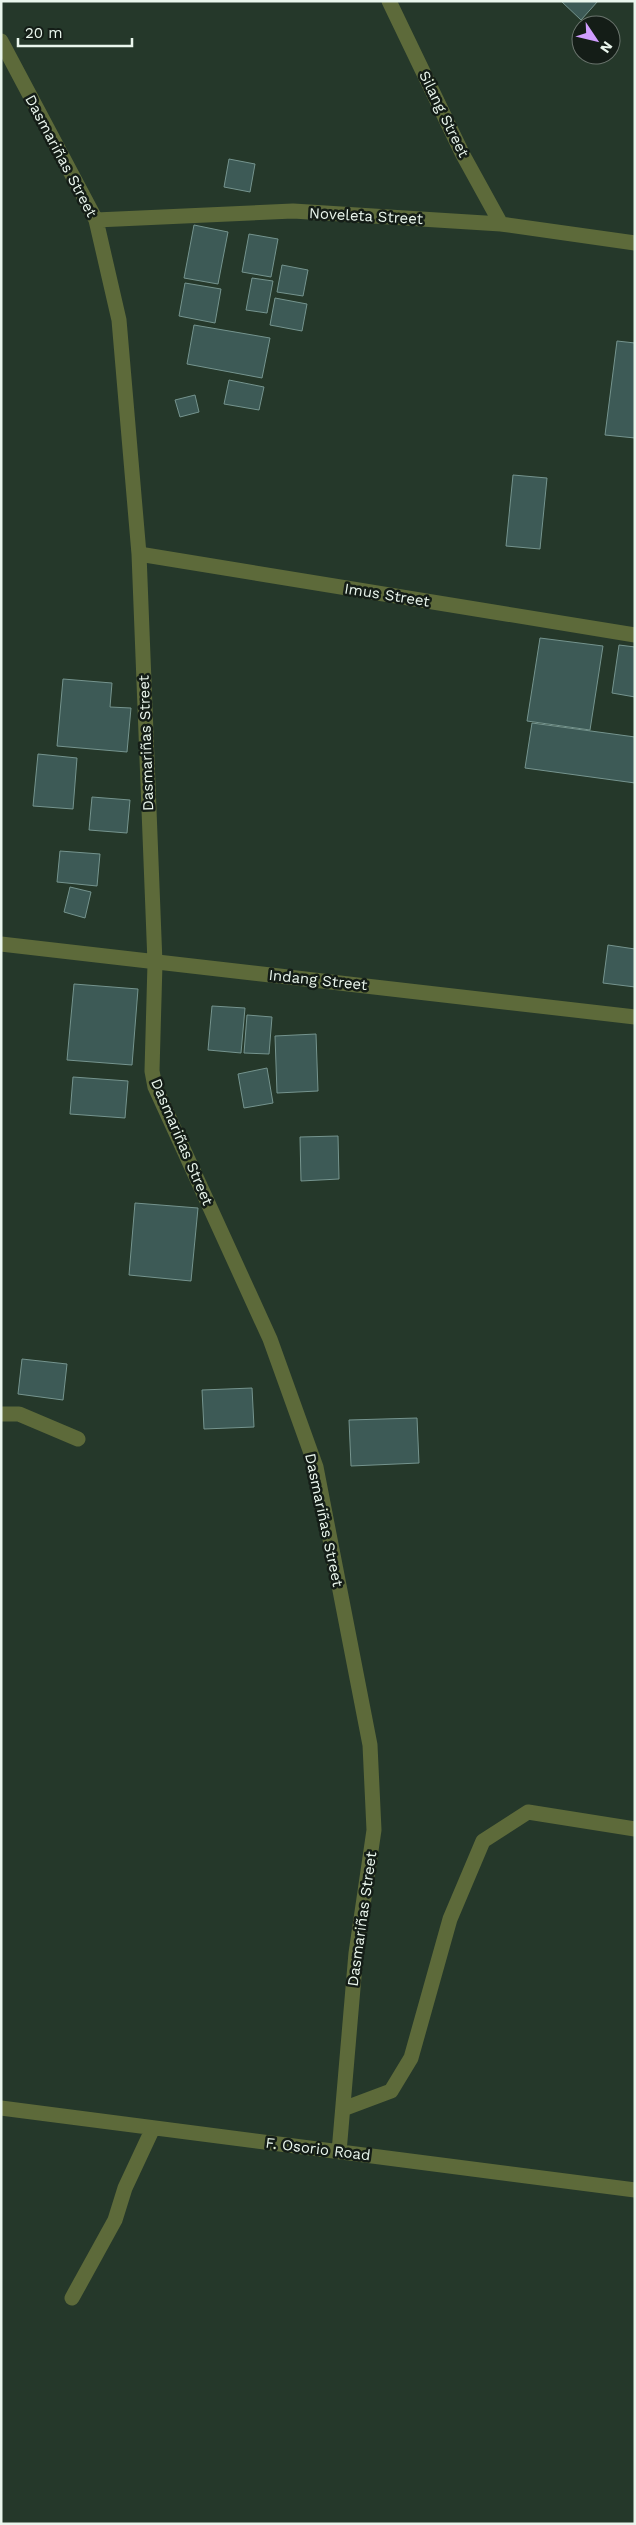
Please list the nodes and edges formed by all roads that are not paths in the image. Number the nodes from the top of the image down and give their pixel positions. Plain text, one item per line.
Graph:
1 (390, 1) edge
2 (1, 41) edge
3 (96, 220) junction
4 (501, 224) junction
5 (635, 242) edge
6 (138, 554) junction
7 (635, 635) edge
8 (1, 944) edge
9 (155, 962) junction
10 (635, 1017) edge
11 (1, 1414) edge
12 (78, 1438) dead end
13 (635, 1829) edge
14 (1, 2108) edge
15 (342, 2109) junction
16 (153, 2128) junction
17 (339, 2152) junction
18 (635, 2190) edge
19 (72, 2298) dead end

1 - 4 street, Silang Street
2 - 3 street, Dasmariñas Street
3 - 4 street, Noveleta Street
3 - 6 street, Dasmariñas Street
4 - 5 street, Noveleta Street
6 - 7 street, Imus Street
6 - 9 street, Dasmariñas Street
8 - 9 street, Indang Street
9 - 10 street, Indang Street
9 - 15 street, Dasmariñas Street
11 - 12 street
13 - 15 street
14 - 16 street, F. Osorio Road
15 - 17 street, Dasmariñas Street
16 - 17 street, F. Osorio Road
16 - 19 street
17 - 18 street, F. Osorio Road

